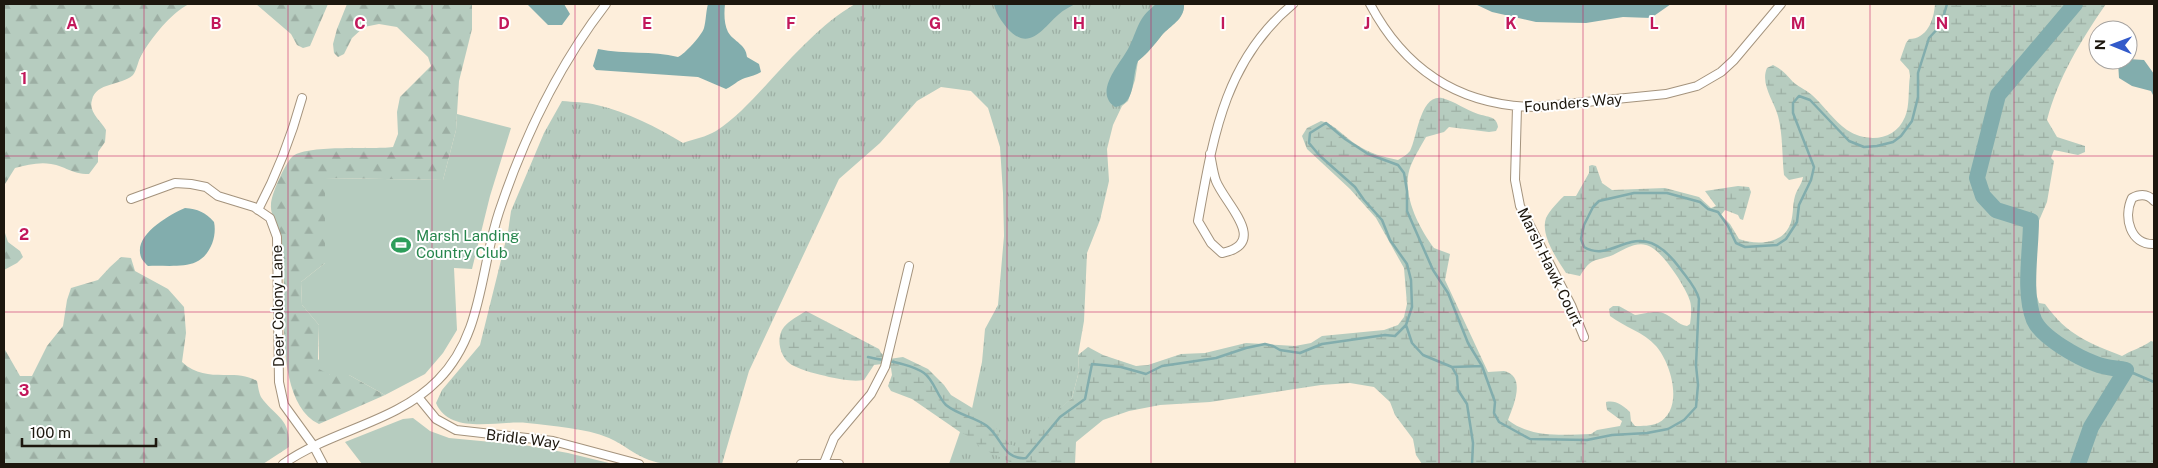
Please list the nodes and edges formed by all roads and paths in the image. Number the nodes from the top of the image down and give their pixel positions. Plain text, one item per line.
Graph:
1 (606, 4) edge
2 (1293, 4) edge
3 (1370, 4) edge
4 (1781, 4) edge
5 (302, 98) dead end
6 (1517, 107) junction
7 (1210, 154) junction
8 (131, 199) dead end
9 (2154, 201) edge
10 (258, 210) junction
11 (2154, 244) edge
12 (909, 266) dead end
13 (1584, 337) dead end
14 (418, 397) junction
15 (313, 445) junction
16 (824, 463) edge
17 (282, 464) edge
18 (323, 464) edge
19 (639, 464) edge
20 (800, 464) edge
21 (839, 464) edge

1 - 14 street
2 - 7 street
3 - 6 street, Founders Way
4 - 6 street, Founders Way
5 - 10 street
6 - 13 street, Marsh Hawk Court
7 - 7 street
8 - 10 street, Deer Colony Lane
9 - 11 street
10 - 15 street, Deer Colony Lane
12 - 16 street
14 - 15 street
14 - 19 street, Bridle Way
15 - 17 street
15 - 18 street, Deer Colony Lane
16 - 20 street
16 - 21 street

